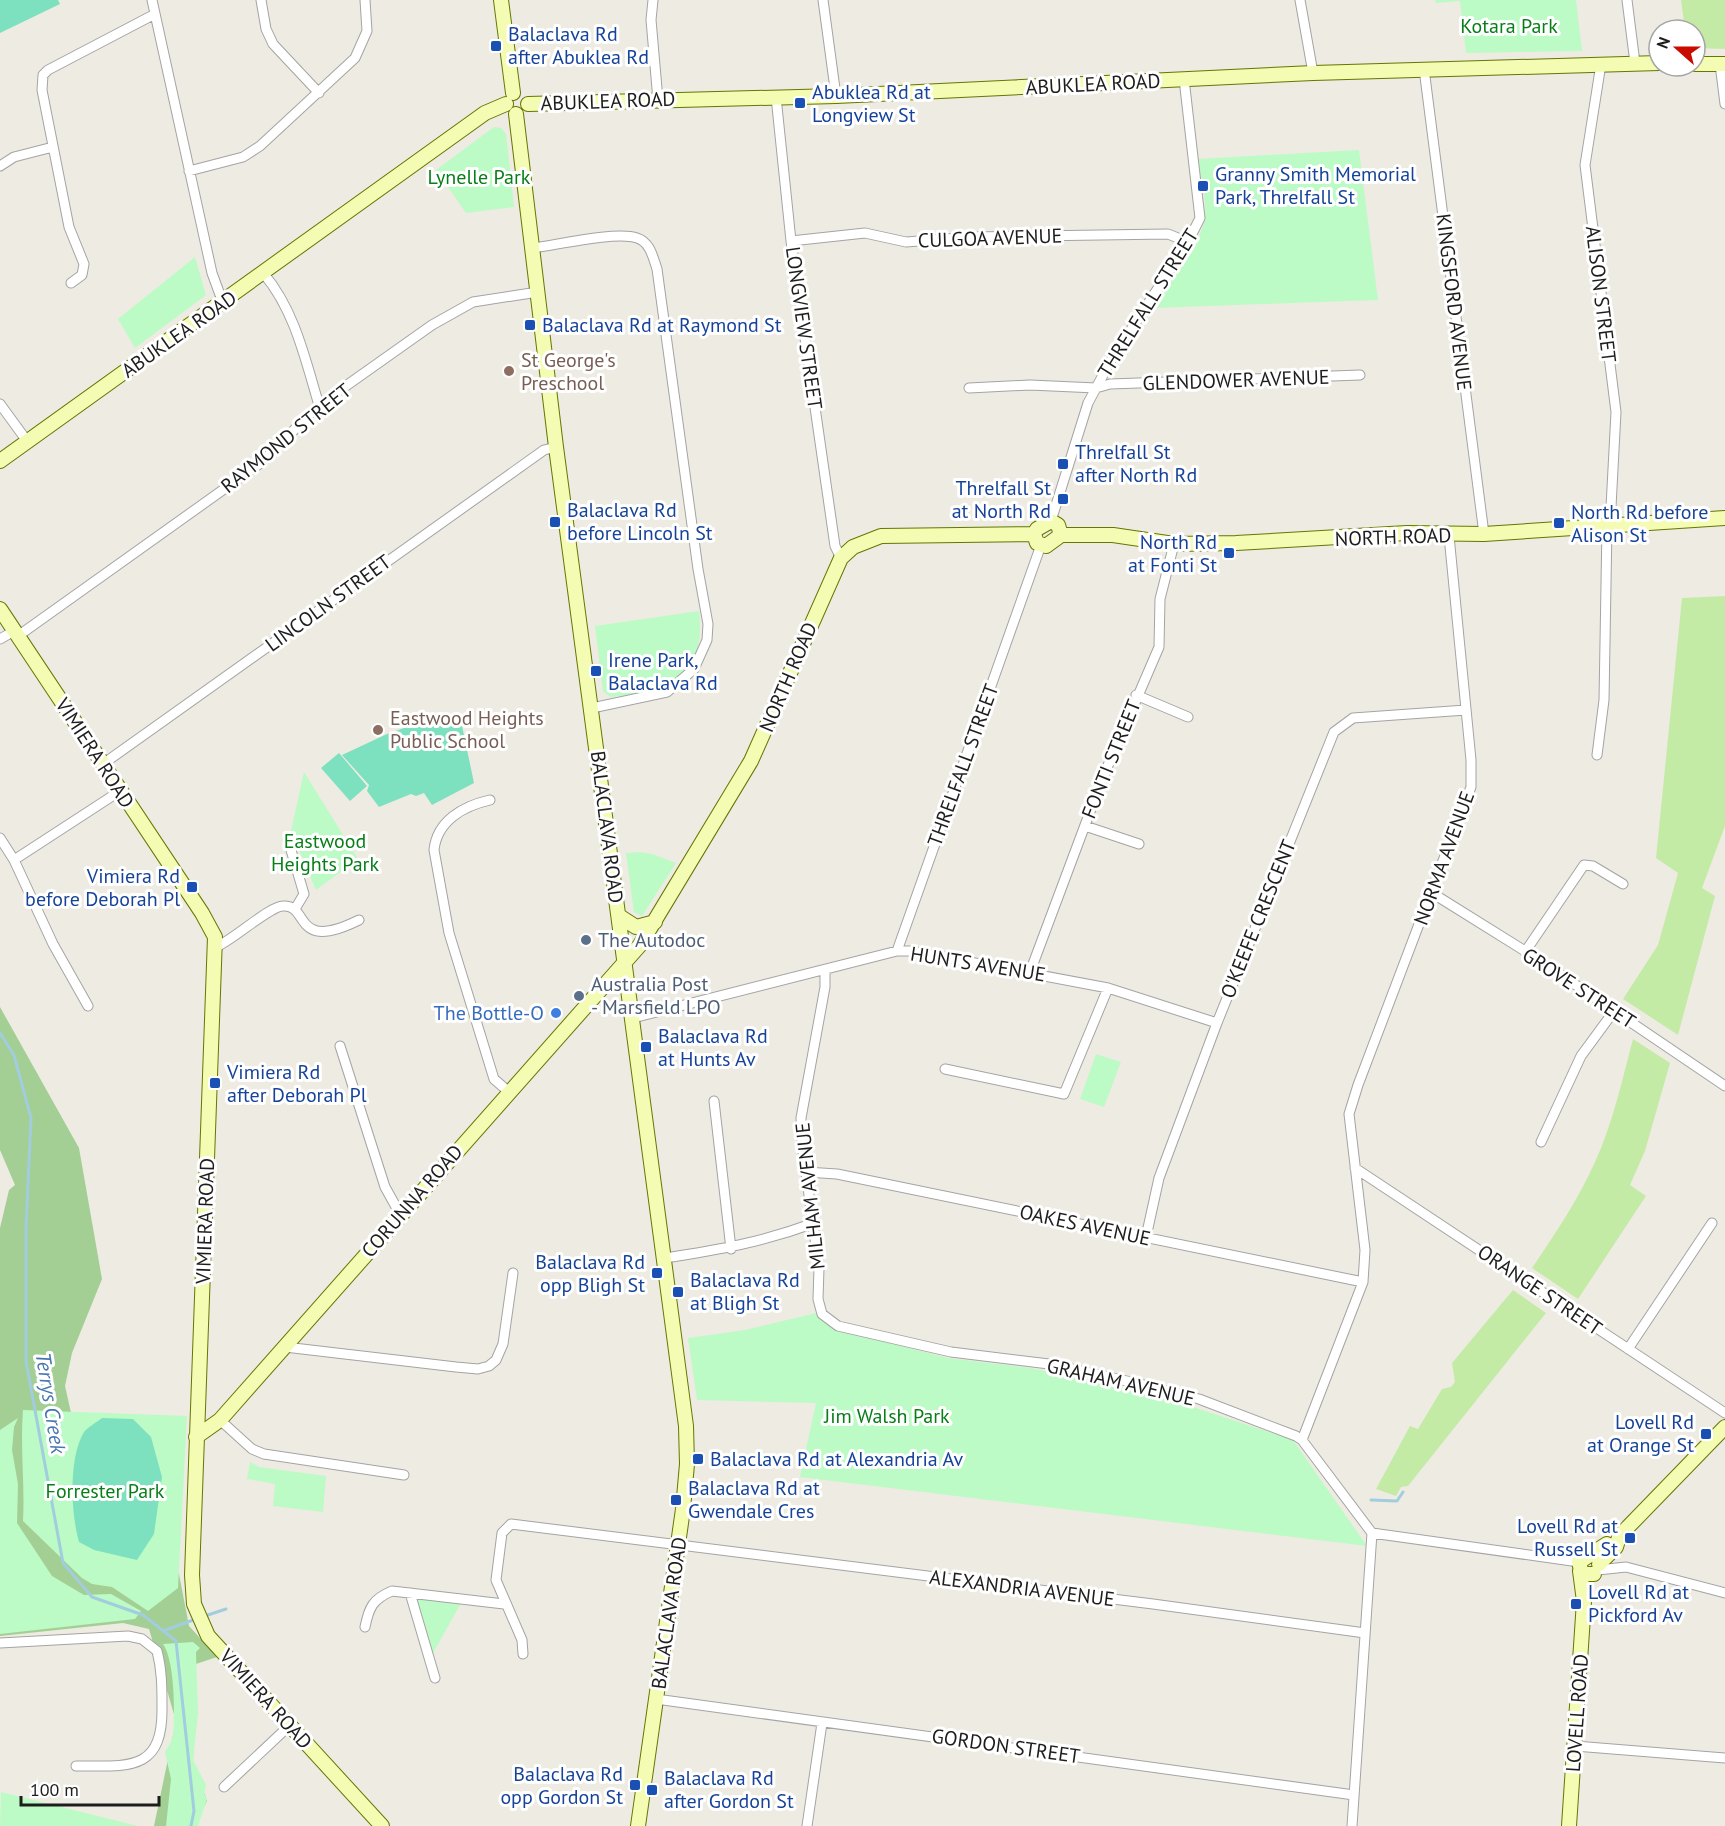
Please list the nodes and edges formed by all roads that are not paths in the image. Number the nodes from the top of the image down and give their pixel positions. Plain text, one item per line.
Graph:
1 (152, 0) edge
2 (261, 0) edge
3 (365, 0) edge
4 (501, 0) edge
5 (653, 0) edge
6 (823, 0) edge
7 (1300, 0) edge
8 (1627, 0) edge
9 (155, 14) junction
10 (1635, 63) junction
11 (1647, 63) edge
12 (1602, 64) junction
13 (1722, 64) edge
14 (1424, 69) junction
15 (1313, 73) junction
16 (1184, 79) junction
17 (319, 93) junction
18 (836, 96) junction
19 (776, 97) junction
20 (658, 100) junction
21 (512, 104) junction
22 (1725, 104) edge
23 (53, 147) junction
24 (0, 166) edge
25 (189, 171) junction
26 (791, 241) junction
27 (1188, 242) junction
28 (533, 248) junction
29 (264, 274) junction
30 (71, 283) dead end
31 (538, 292) junction
32 (223, 303) junction
33 (1360, 375) dead end
34 (1096, 387) junction
35 (969, 388) dead end
36 (0, 404) edge
37 (319, 405) junction
38 (27, 441) junction
39 (556, 447) junction
40 (0, 461) edge
41 (1725, 518) edge
42 (1051, 521) junction
43 (1608, 526) junction
44 (1484, 534) junction
45 (1061, 535) junction
46 (1449, 536) junction
47 (1037, 540) junction
48 (1174, 544) junction
49 (841, 558) junction
50 (0, 609) edge
51 (16, 634) junction
52 (0, 639) edge
53 (1136, 695) junction
54 (592, 708) junction
55 (1466, 710) junction
56 (1188, 717) dead end
57 (1598, 756) dead end
58 (103, 764) junction
59 (120, 791) junction
60 (490, 800) dead end
61 (1085, 826) junction
62 (0, 838) edge
63 (288, 840) dead end
64 (1139, 844) dead end
65 (14, 860) junction
66 (1623, 884) dead end
67 (1432, 893) junction
68 (295, 909) junction
69 (619, 916) junction
70 (359, 920) dead end
71 (655, 922) junction
72 (216, 947) junction
73 (897, 951) junction
74 (1525, 952) junction
75 (625, 962) junction
76 (825, 970) junction
77 (1030, 972) junction
78 (1108, 988) junction
79 (88, 1006) dead end
80 (1614, 1011) junction
81 (633, 1018) junction
82 (1217, 1023) junction
83 (340, 1046) dead end
84 (945, 1069) dead end
85 (1725, 1086) edge
86 (509, 1092) junction
87 (714, 1101) dead end
88 (1541, 1142) dead end
89 (1355, 1168) junction
90 (806, 1172) junction
91 (400, 1214) junction
92 (1712, 1223) dead end
93 (814, 1224) junction
94 (1146, 1237) junction
95 (731, 1249) junction
96 (665, 1258) junction
97 (513, 1274) dead end
98 (1364, 1282) junction
99 (822, 1314) joint
100 (285, 1347) junction
101 (1628, 1349) junction
102 (1725, 1413) edge
103 (220, 1420) junction
104 (1725, 1427) edge
105 (196, 1437) junction
106 (1302, 1440) junction
107 (404, 1475) dead end
108 (1372, 1533) junction
109 (1617, 1542) junction
110 (678, 1544) junction
111 (1590, 1566) junction
112 (1626, 1567) junction
113 (410, 1593) junction
114 (1725, 1593) edge
115 (504, 1604) junction
116 (365, 1627) dead end
117 (1365, 1633) junction
118 (0, 1643) edge
119 (523, 1654) dead end
120 (435, 1677) dead end
121 (656, 1699) junction
122 (822, 1723) junction
123 (290, 1725) junction
124 (1575, 1746) junction
125 (1725, 1758) edge
126 (76, 1766) dead end
127 (224, 1788) dead end
128 (1354, 1795) junction
129 (382, 1826) edge
130 (638, 1826) edge
131 (807, 1826) edge
132 (1352, 1826) edge
133 (1569, 1826) edge

1 - 9 street
2 - 17 street
3 - 17 street
4 - 21 street, BALACLAVA ROAD
5 - 20 street
6 - 18 street
7 - 15 street
8 - 10 street
9 - 23 street
9 - 25 street
10 - 11 street, ABUKLEA ROAD
10 - 12 street, ABUKLEA ROAD
12 - 14 street, ABUKLEA ROAD
12 - 43 street, ALISON STREET
13 - 22 street
14 - 15 street, ABUKLEA ROAD
14 - 44 street, KINGSFORD AVENUE
15 - 16 street, ABUKLEA ROAD
16 - 18 street, ABUKLEA ROAD
16 - 27 street, THRELFALL STREET
17 - 25 street
18 - 19 street, ABUKLEA ROAD
19 - 20 street, ABUKLEA ROAD
19 - 26 street, LONGVIEW STREET
20 - 21 street, ABUKLEA ROAD
21 - 28 street, BALACLAVA ROAD
21 - 29 street, ABUKLEA ROAD
23 - 24 street
23 - 30 street
25 - 32 street
26 - 27 street, CULGOA AVENUE
26 - 49 street, LONGVIEW STREET
27 - 34 street, THRELFALL STREET
28 - 31 street, BALACLAVA ROAD
28 - 54 street
29 - 32 street, ABUKLEA ROAD
29 - 37 street
31 - 37 street, RAYMOND STREET
31 - 39 street, BALACLAVA ROAD
32 - 38 street, ABUKLEA ROAD
33 - 34 street, GLENDOWER AVENUE
34 - 35 street, GLENDOWER AVENUE
34 - 42 street, THRELFALL STREET
36 - 38 street
37 - 51 street, RAYMOND STREET
38 - 40 street, ABUKLEA ROAD
39 - 54 street, BALACLAVA ROAD
39 - 58 street, LINCOLN STREET
41 - 43 street, NORTH ROAD
42 - 45 street
42 - 47 street
43 - 44 street, NORTH ROAD
43 - 57 street, ALISON STREET
44 - 46 street, NORTH ROAD
45 - 47 street
45 - 48 street, NORTH ROAD
46 - 48 street, NORTH ROAD
46 - 55 street, NORMA AVENUE
47 - 49 street
47 - 73 street, THRELFALL STREET
48 - 53 street, FONTI STREET
49 - 71 street, NORTH ROAD
50 - 51 street, VIMIERA ROAD
51 - 52 street, RAYMOND STREET
51 - 58 street, VIMIERA ROAD
53 - 56 street
53 - 61 street, FONTI STREET
54 - 69 street, BALACLAVA ROAD
55 - 67 street, NORMA AVENUE
55 - 82 street, O'KEEFE CRESCENT
58 - 59 street, VIMIERA ROAD
59 - 65 street
59 - 72 street, VIMIERA ROAD
60 - 86 street
61 - 64 street
61 - 77 street, FONTI STREET
62 - 65 street
63 - 68 street
65 - 79 street
66 - 74 street
67 - 74 street, GROVE STREET
67 - 89 street, NORMA AVENUE
68 - 70 street
68 - 72 street
69 - 71 street
69 - 75 street, BALACLAVA ROAD
71 - 75 street, NORTH ROAD
72 - 105 street, VIMIERA ROAD
73 - 76 street, HUNTS AVENUE
73 - 77 street, HUNTS AVENUE
74 - 80 street, GROVE STREET
75 - 81 street, BALACLAVA ROAD
75 - 86 street, CORUNNA ROAD
76 - 81 street, HUNTS AVENUE
76 - 90 street, MILHAM AVENUE
77 - 78 street, HUNTS AVENUE
78 - 82 street, HUNTS AVENUE
78 - 84 street
80 - 85 street, GROVE STREET
80 - 88 street
81 - 96 street, BALACLAVA ROAD
82 - 94 street, O'KEEFE CRESCENT
83 - 91 street
86 - 91 street, CORUNNA ROAD
87 - 95 street
89 - 98 street, NORMA AVENUE
89 - 101 street, ORANGE STREET
90 - 93 street, MILHAM AVENUE
90 - 94 street, OAKES AVENUE
91 - 100 street, CORUNNA ROAD
92 - 101 street
93 - 95 street
93 - 99 street, MILHAM AVENUE
94 - 98 street, OAKES AVENUE
95 - 96 street
96 - 110 street, BALACLAVA ROAD
97 - 100 street
98 - 106 street, NORMA AVENUE
99 - 106 street, GRAHAM AVENUE
100 - 103 street, CORUNNA ROAD
101 - 102 street, ORANGE STREET
103 - 105 street, CORUNNA ROAD
103 - 107 street
104 - 109 street
105 - 123 street, VIMIERA ROAD
106 - 108 street
108 - 111 street
108 - 117 street
109 - 111 street
109 - 112 street
110 - 115 street, ALEXANDRIA AVENUE
110 - 117 street, ALEXANDRIA AVENUE
110 - 121 street, BALACLAVA ROAD
111 - 112 street
111 - 124 street, LOVELL ROAD
112 - 114 street
113 - 115 street
113 - 116 street
113 - 120 street
115 - 119 street
117 - 128 street
118 - 126 street
121 - 122 street, GORDON STREET
121 - 130 street, BALACLAVA ROAD
122 - 128 street, GORDON STREET
122 - 131 street
123 - 127 street
123 - 129 street, VIMIERA ROAD
124 - 125 street
124 - 133 street, LOVELL ROAD
128 - 132 street

